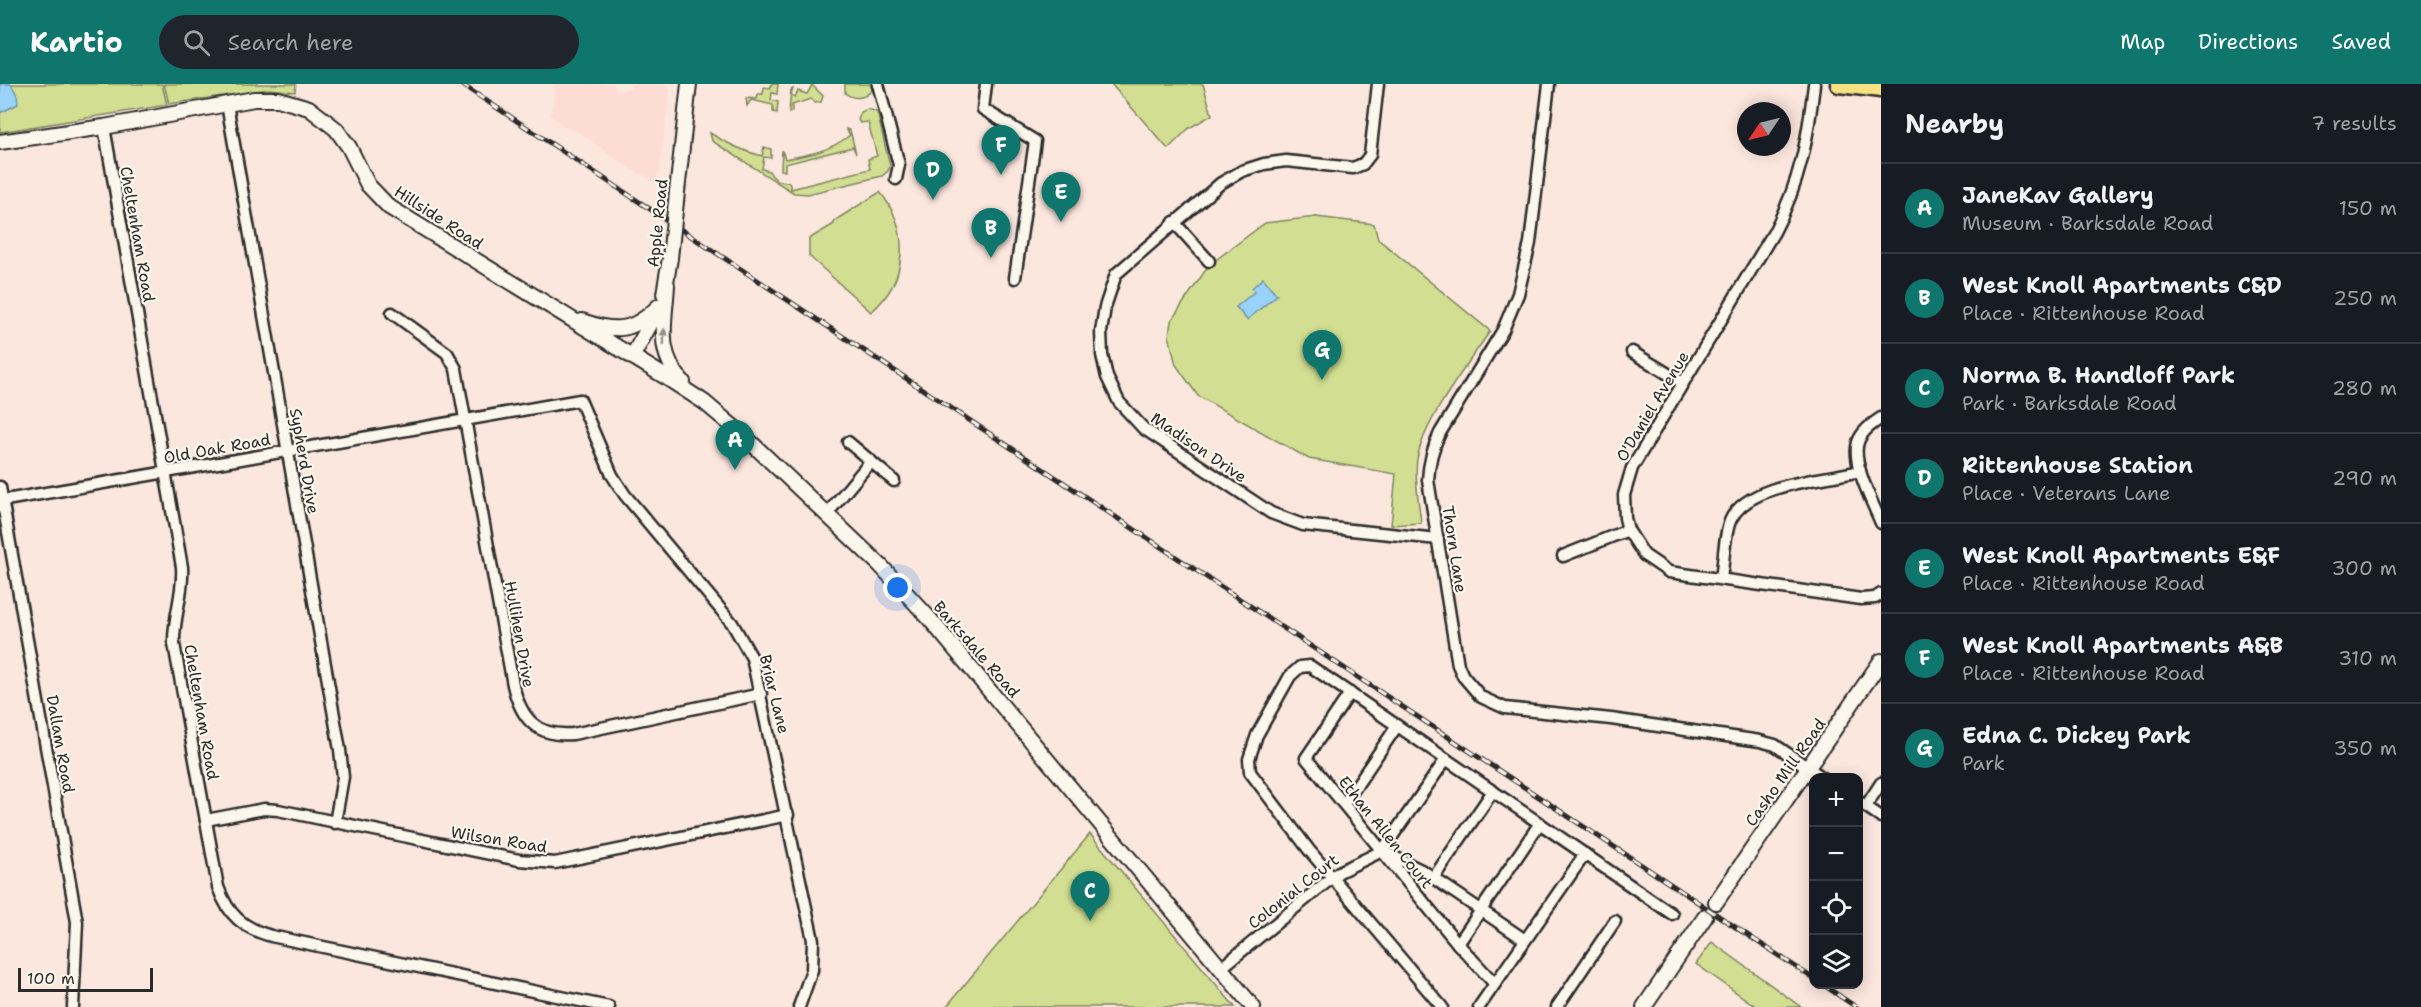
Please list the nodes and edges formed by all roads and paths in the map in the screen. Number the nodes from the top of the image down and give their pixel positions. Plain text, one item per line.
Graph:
1 (689, 84) edge
2 (878, 84) edge
3 (986, 84) edge
4 (1378, 84) edge
5 (1549, 84) edge
6 (1814, 84) edge
7 (1839, 84) edge
8 (1881, 89) edge
9 (227, 104) junction
10 (104, 127) junction
11 (0, 142) edge
12 (896, 179) dead end
13 (1174, 222) junction
14 (1209, 261) dead end
15 (1015, 278) dead end
16 (666, 285) junction
17 (659, 306) junction
18 (392, 313) dead end
19 (561, 313) junction
20 (1632, 352) dead end
21 (632, 357) junction
22 (1683, 382) junction
23 (580, 400) joint
24 (704, 402) junction
25 (1881, 418) edge
26 (467, 420) junction
27 (848, 442) dead end
28 (288, 451) junction
29 (871, 461) junction
30 (1860, 471) junction
31 (165, 472) junction
32 (894, 481) dead end
33 (0, 487) edge
34 (1, 501) edge
35 (827, 514) junction
36 (1881, 524) edge
37 (1628, 530) junction
38 (1438, 539) junction
39 (1563, 556) dead end
40 (1721, 578) junction
41 (1881, 594) edge
42 (1881, 661) edge
43 (1350, 693) junction
44 (761, 694) junction
45 (1397, 726) junction
46 (1446, 759) junction
47 (1808, 768) junction
48 (1816, 773) edge
49 (1881, 783) edge
50 (1492, 790) junction
51 (1863, 803) edge
52 (1344, 804) junction
53 (1863, 805) edge
54 (788, 815) junction
55 (1881, 817) edge
56 (206, 820) junction
57 (335, 823) junction
58 (1540, 823) junction
59 (1382, 851) junction
60 (1586, 854) junction
61 (1332, 877) junction
62 (1434, 877) junction
63 (1716, 902) dead end
64 (1481, 910) junction
65 (1672, 914) dead end
66 (1705, 917) dead end
67 (1615, 921) dead end
68 (1525, 940) junction
69 (1458, 944) junction
70 (1221, 968) junction
71 (1494, 983) junction
72 (1650, 1005) edge
73 (73, 1007) edge
74 (609, 1007) edge
75 (799, 1007) edge
76 (1253, 1007) edge
77 (1442, 1007) edge
78 (1479, 1007) edge
79 (1557, 1007) edge

1 - 16 street, Apple Road, bridge
2 - 12 street
3 - 15 street
4 - 13 street, Madison Drive
5 - 38 street, Thorn Lane
6 - 22 street, O'Daniel Avenue
7 - 8 main road
9 - 10 street, Hillside Road
9 - 19 street, Hillside Road
9 - 28 street, Sypherd Drive
10 - 11 street, Hillside Road
10 - 31 street, Cheltenham Road
13 - 14 street
13 - 38 street, Madison Drive
16 - 17 street, Apple Road
24 -> 16 street
17 - 19 street
17 - 21 street, Apple Road
18 - 26 street, Hullihen Drive
19 - 21 street, Hillside Road
20 - 22 street
21 - 24 street, Barksdale Road
22 - 37 street, O'Daniel Avenue
23 - 26 street, Old Oak Road
23 - 44 street, Briar Lane
24 - 35 street, Barksdale Road
25 - 30 street
26 - 28 street, Old Oak Road
26 - 44 street, Hullihen Drive
27 - 29 street
28 - 31 street, Old Oak Road
28 - 57 street, Sypherd Drive
29 - 32 street
29 - 35 street
30 - 36 street
30 - 40 street
31 - 34 street, Old Oak Road
31 - 56 street, Cheltenham Road
33 - 34 street, Dallam Road
34 - 73 street, Dallam Road
35 - 70 street, Barksdale Road
37 - 39 street
37 - 40 street, O'Daniel Avenue
38 - 47 street, Thorn Lane
40 - 41 street, O'Daniel Avenue
42 - 47 street, Casho Mill Road
43 - 45 street
43 - 52 street, Ethan Allen Court
43 - 61 street
44 - 54 street, Briar Lane
45 - 46 street
45 - 52 street
46 - 50 street
46 - 59 street
47 - 48 street, Thorn Lane
47 - 63 street, Casho Mill Road
49 - 51 street
50 - 58 street
50 - 62 street
52 - 59 street, Ethan Allen Court
53 - 55 street
54 - 57 street, Wilson Road
54 - 75 street, Briar Lane
56 - 57 street, Wilson Road
56 - 74 street, Cheltenham Road
58 - 60 street
58 - 64 street
59 - 61 street, Colonial Court
59 - 62 street
59 - 69 street, Ethan Allen Court
60 - 65 street
60 - 68 street
61 - 70 street, Colonial Court
61 - 77 street
62 - 64 street
64 - 68 street
64 - 69 street
66 - 72 street
67 - 79 street
68 - 71 street
69 - 71 street, Ethan Allen Court
70 - 76 street, Barksdale Road
71 - 78 street

